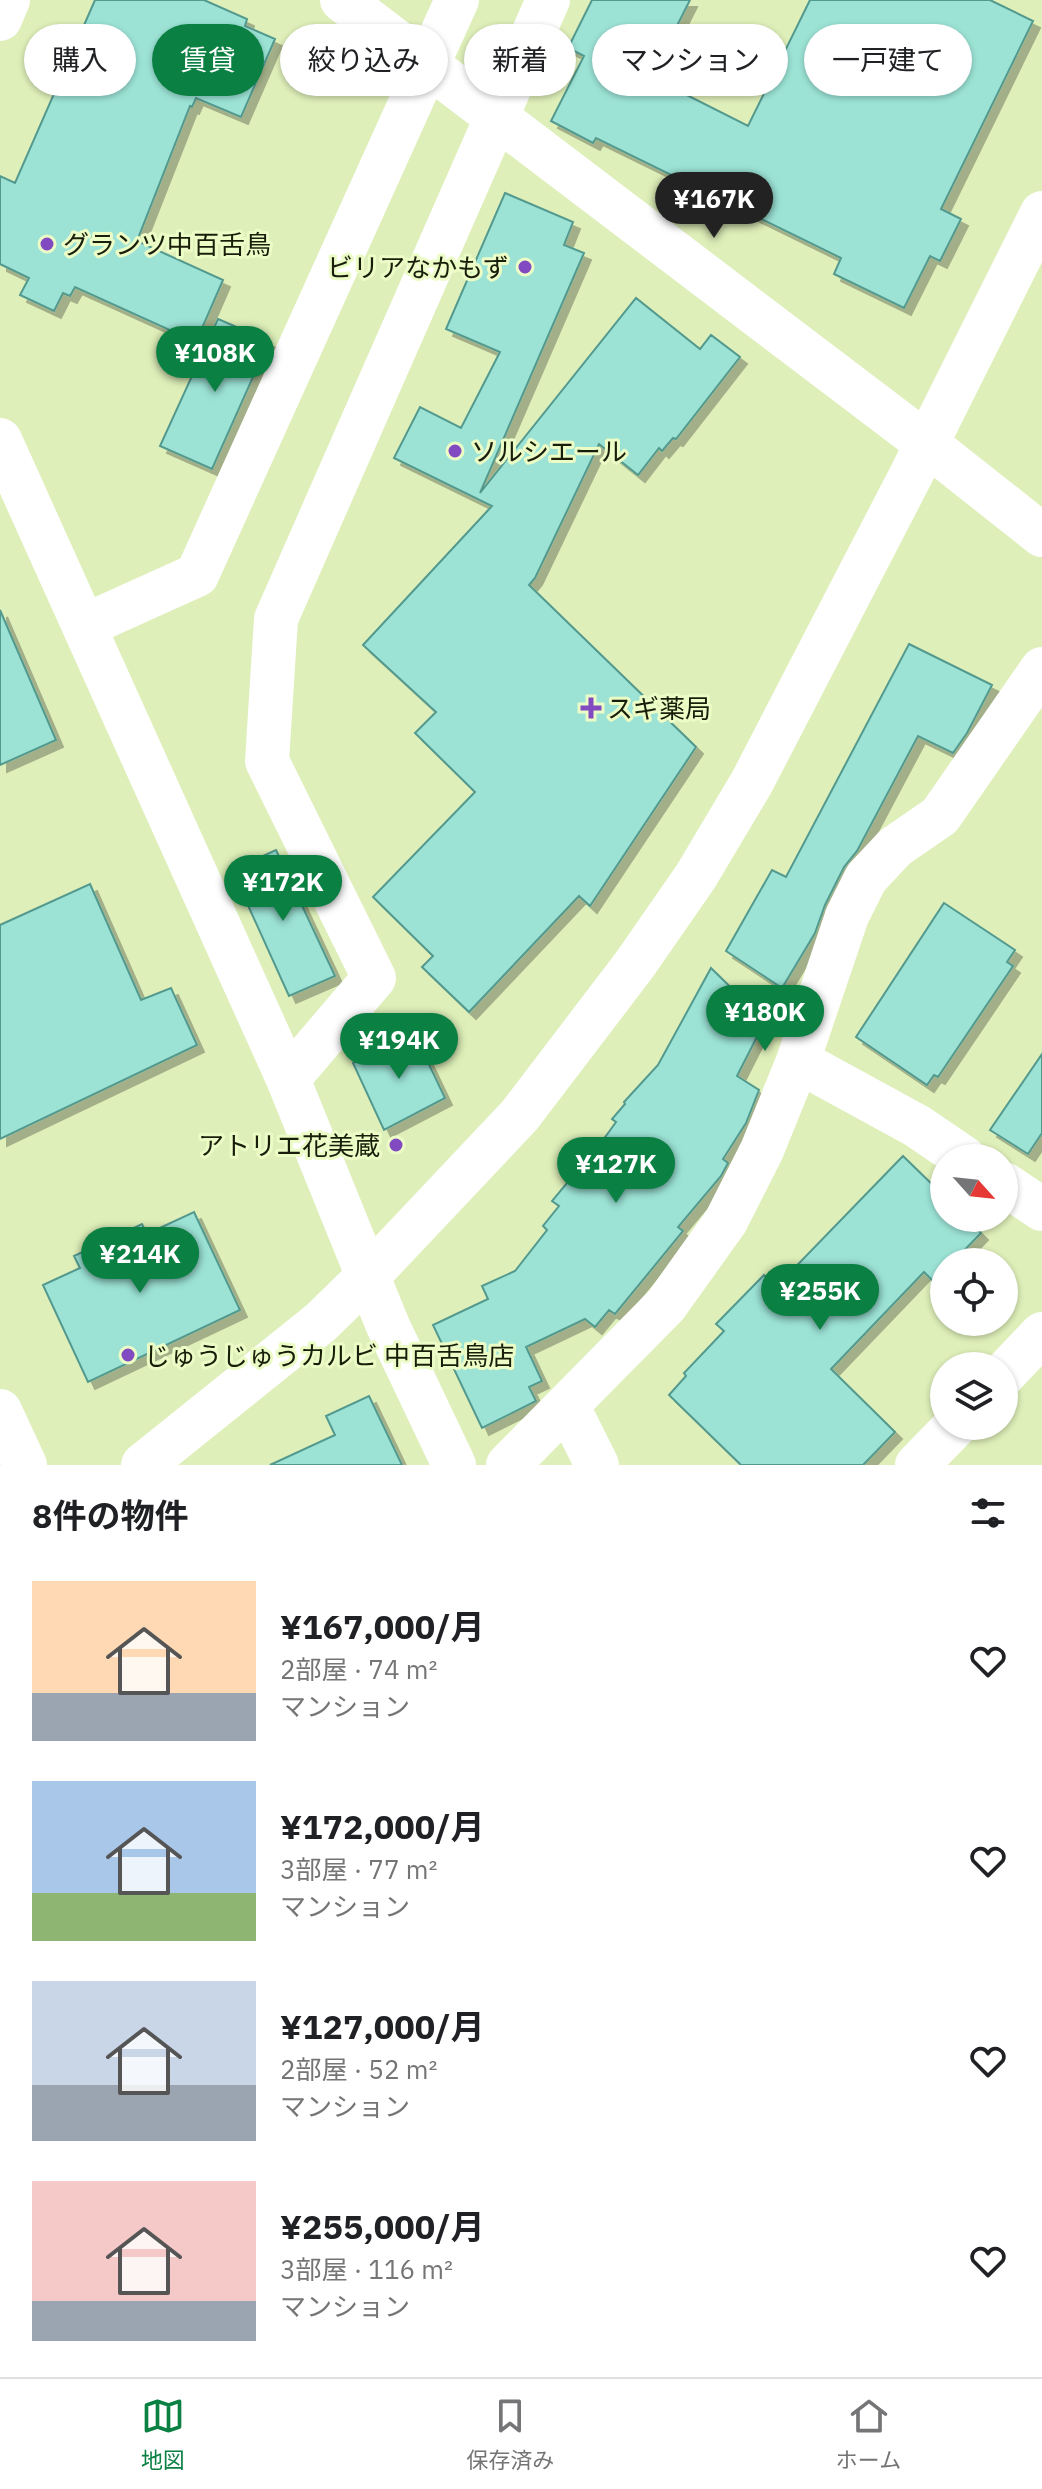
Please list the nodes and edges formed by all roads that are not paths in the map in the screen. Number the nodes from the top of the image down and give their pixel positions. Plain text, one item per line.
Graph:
1 (8, 0) edge
2 (342, 0) edge
3 (457, 0) edge
4 (548, 0) edge
5 (0, 19) edge
6 (373, 24) edge
7 (446, 24) edge
8 (448, 82) edge
9 (413, 96) edge
10 (497, 119) junction
11 (1042, 213) edge
12 (0, 440) edge
13 (927, 444) junction
14 (1042, 535) edge
15 (84, 626) junction
16 (1042, 669) edge
17 (798, 1061) junction
18 (288, 1079) junction
19 (943, 1144) edge
20 (368, 1276) junction
21 (1042, 1334) edge
22 (1018, 1359) edge
23 (568, 1407) junction
24 (0, 1411) edge
25 (941, 1440) edge
26 (25, 1465) edge
27 (143, 1465) edge
28 (454, 1465) edge
29 (508, 1465) edge
30 (597, 1465) edge
31 (917, 1465) edge

1 - 5 street
2 - 6 street
3 - 7 street
4 - 10 street
8 - 10 street
9 - 15 street
10 - 13 street
10 - 18 street
11 - 13 street
12 - 15 street
13 - 14 street
13 - 20 street
15 - 18 street
16 - 17 street
17 - 19 street
17 - 23 street
18 - 20 street
20 - 27 street
20 - 28 street
21 - 22 street
23 - 29 street
23 - 30 street
24 - 26 street
25 - 31 street

